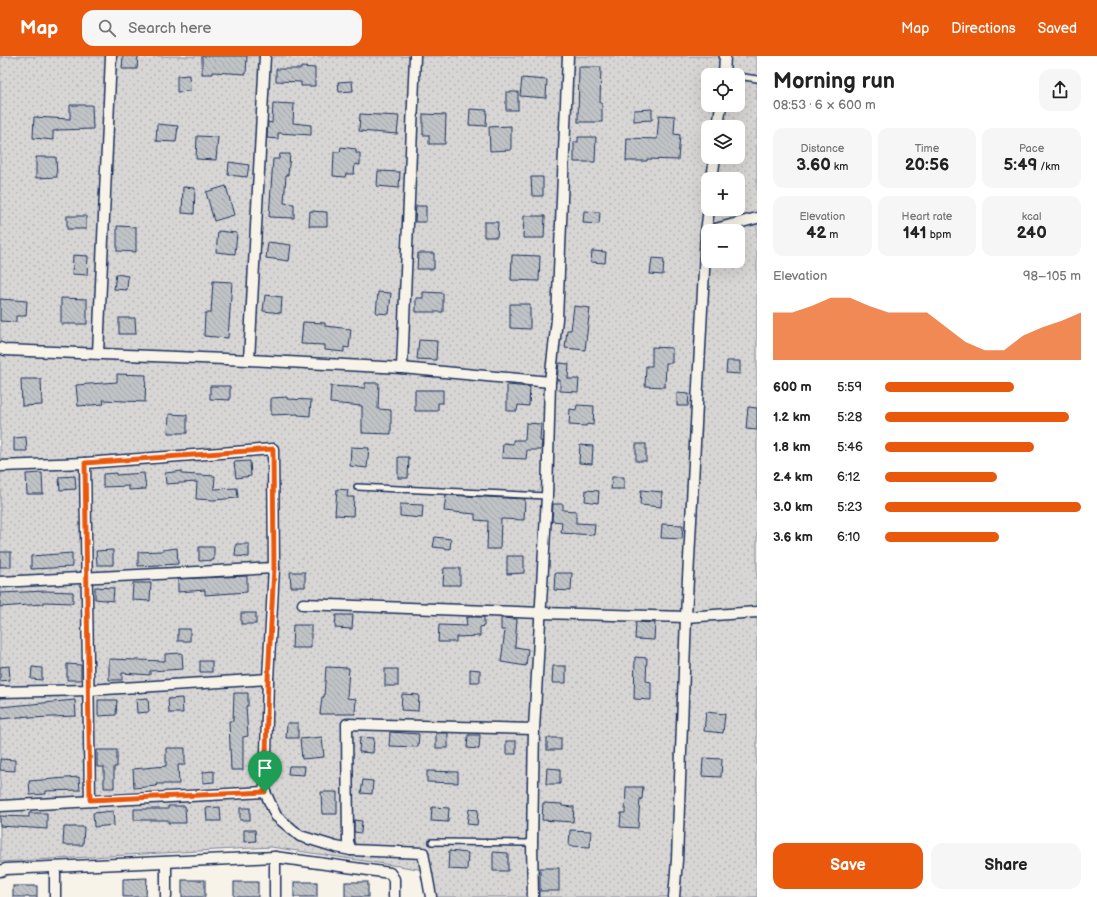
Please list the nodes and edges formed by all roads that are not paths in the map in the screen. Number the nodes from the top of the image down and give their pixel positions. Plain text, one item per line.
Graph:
1 (111, 56) edge
2 (265, 56) edge
3 (415, 56) edge
4 (568, 56) edge
5 (725, 56) edge
6 (726, 68) edge
7 (745, 77) edge
8 (757, 79) edge
9 (757, 218) edge
10 (734, 224) edge
11 (705, 268) edge
12 (0, 348) edge
13 (98, 353) junction
14 (249, 360) junction
15 (402, 368) junction
16 (550, 382) junction
17 (85, 463) junction
18 (0, 466) edge
19 (357, 488) dead end
20 (547, 496) junction
21 (274, 568) junction
22 (87, 578) junction
23 (0, 582) edge
24 (303, 604) dead end
25 (757, 612) edge
26 (541, 613) junction
27 (686, 617) junction
28 (268, 679) junction
29 (89, 690) junction
30 (0, 692) edge
31 (534, 729) junction
32 (265, 792) junction
33 (90, 800) junction
34 (0, 806) edge
35 (432, 842) dead end
36 (532, 843) junction
37 (351, 850) junction
38 (276, 857) junction
39 (166, 862) junction
40 (55, 867) junction
41 (0, 871) edge
42 (55, 897) edge
43 (166, 897) edge
44 (275, 897) edge
45 (394, 897) edge
46 (431, 897) edge
47 (533, 897) edge
48 (674, 897) edge

1 - 13 street
2 - 14 street
3 - 15 street
4 - 16 street
5 - 6 street
7 - 8 lane
9 - 10 street
11 - 27 street
12 - 13 street
13 - 14 street
14 - 15 street
15 - 16 street
16 - 20 street
17 - 18 street
17 - 21 street
17 - 22 street
19 - 20 lane
20 - 26 street
21 - 22 street
21 - 28 street
22 - 23 street
22 - 29 street
24 - 26 street
25 - 27 street
26 - 27 street
26 - 31 street
27 - 48 street
28 - 29 street
28 - 32 street
29 - 30 street
29 - 33 street
31 - 36 street
31 - 37 street
32 - 33 street
32 - 37 street
33 - 34 street
35 - 36 lane
36 - 47 street
37 - 46 street
38 - 39 street
38 - 44 street
38 - 45 street
39 - 40 street
39 - 43 street
40 - 41 street
40 - 42 street

